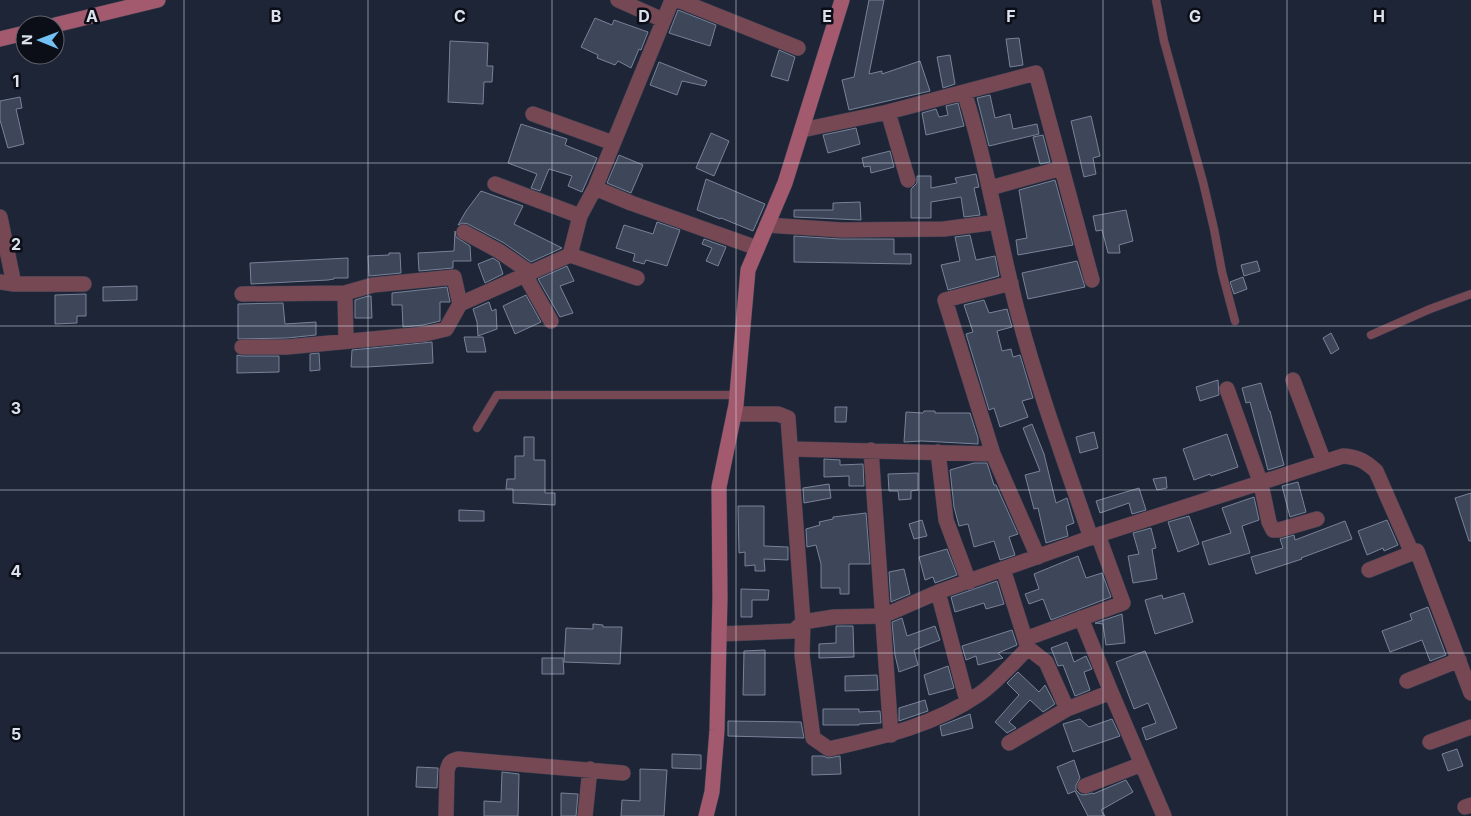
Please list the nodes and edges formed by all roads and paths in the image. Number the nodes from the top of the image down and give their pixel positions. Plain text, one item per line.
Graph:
1 (158, 0) edge
2 (618, 0) edge
3 (672, 0) edge
4 (678, 0) edge
5 (842, 0) edge
6 (1156, 0) edge
7 (663, 20) junction
8 (65, 23) edge
9 (15, 36) edge
10 (0, 40) edge
11 (798, 48) dead end
12 (964, 92) junction
13 (888, 112) junction
14 (534, 114) dead end
15 (802, 130) junction
16 (613, 143) junction
17 (1062, 168) junction
18 (908, 180) dead end
19 (495, 184) dead end
20 (595, 188) junction
21 (990, 188) junction
22 (580, 216) junction
23 (0, 217) edge
24 (996, 222) junction
25 (767, 225) junction
26 (464, 232) dead end
27 (757, 248) junction
28 (570, 255) junction
29 (528, 274) junction
30 (637, 278) dead end
31 (1092, 280) dead end
32 (7, 283) edge
33 (1011, 283) junction
34 (84, 284) dead end
35 (344, 292) junction
36 (242, 294) dead end
37 (1471, 294) edge
38 (460, 304) junction
39 (551, 320) dead end
40 (1235, 321) dead end
41 (1371, 335) dead end
42 (346, 341) junction
43 (242, 347) dead end
44 (1293, 380) dead end
45 (1227, 389) dead end
46 (736, 395) junction
47 (734, 414) junction
48 (477, 428) dead end
49 (791, 449) junction
50 (871, 450) junction
51 (938, 452) junction
52 (992, 454) junction
53 (1324, 462) junction
54 (1261, 484) junction
55 (1317, 520) dead end
56 (1094, 537) junction
57 (1412, 553) junction
58 (1038, 556) junction
59 (1003, 569) junction
60 (1369, 570) dead end
61 (969, 582) junction
62 (938, 592) junction
63 (882, 616) junction
64 (1081, 618) junction
65 (803, 622) junction
66 (719, 634) junction
67 (1027, 643) junction
68 (1459, 660) junction
69 (1407, 681) dead end
70 (1111, 692) junction
71 (1471, 693) edge
72 (967, 701) junction
73 (1067, 709) junction
74 (1471, 726) edge
75 (891, 735) junction
76 (1430, 742) dead end
77 (1009, 743) dead end
78 (1142, 764) junction
79 (590, 769) junction
80 (623, 773) dead end
81 (1085, 786) dead end
82 (446, 816) edge
83 (585, 816) edge
84 (706, 816) edge
85 (1164, 816) edge

1 - 8 street
2 - 7 street
3 - 7 street
4 - 11 street
5 - 15 street
6 - 40 lane
7 - 16 street
9 - 10 street
12 - 13 street
12 - 17 street
12 - 21 street
13 - 15 street
13 - 18 street
14 - 16 street
15 - 25 street
16 - 20 street
17 - 21 street
17 - 31 street
19 - 22 street
20 - 22 street
20 - 27 street
21 - 24 street
22 - 28 street
23 - 32 street
24 - 25 street
24 - 33 street
25 - 27 street
26 - 29 street
27 - 46 street
28 - 29 street
28 - 30 street
29 - 38 street
29 - 39 street
32 - 34 street
33 - 52 street
33 - 56 street
35 - 36 street
35 - 38 street
35 - 42 street
37 - 41 lane
38 - 42 street
42 - 43 street
44 - 53 street
45 - 54 street
46 - 47 street
46 - 48 lane
47 - 49 street
47 - 66 street
49 - 50 street
49 - 65 street
50 - 51 street
50 - 63 street
51 - 52 street
51 - 61 street
52 - 58 street
53 - 54 street
53 - 57 street
54 - 55 street
54 - 56 street
56 - 58 street
56 - 64 street
57 - 60 street
57 - 68 street
58 - 59 street
59 - 61 street
59 - 67 street
61 - 62 street
62 - 63 street
62 - 72 street
63 - 65 street
63 - 75 street
64 - 67 street
64 - 70 street
65 - 66 street
65 - 75 street
66 - 84 street
67 - 72 street
67 - 73 street
68 - 69 street
68 - 71 street
70 - 73 street
70 - 78 street
72 - 75 street
73 - 77 street
74 - 76 street
78 - 81 street
78 - 85 street
79 - 80 street
79 - 82 street
79 - 83 street

